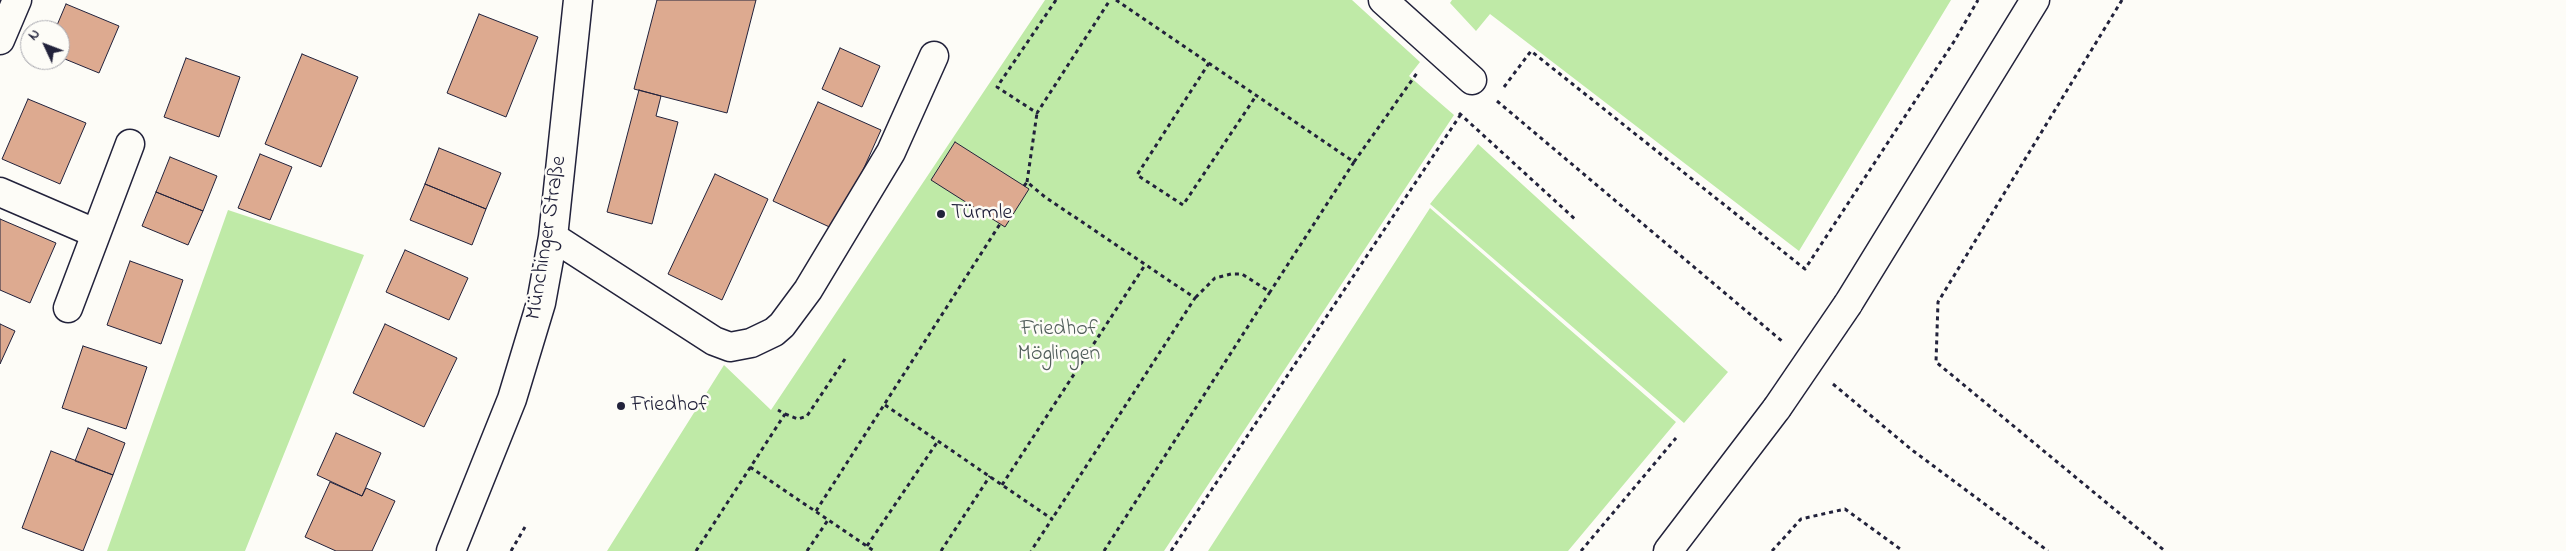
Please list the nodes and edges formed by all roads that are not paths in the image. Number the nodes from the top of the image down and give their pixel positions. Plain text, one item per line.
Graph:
1 (17, 0) edge
2 (578, 0) edge
3 (1383, 0) edge
4 (2036, 0) edge
5 (0, 40) edge
6 (934, 56) dead end
7 (1472, 80) dead end
8 (130, 144) dead end
9 (0, 192) edge
10 (95, 233) junction
11 (553, 237) junction
12 (68, 308) dead end
13 (451, 551) edge
14 (1668, 551) edge

1 - 5 street
2 - 11 street, Münchinger Straße
3 - 7 street
4 - 14 street, bridge
6 - 11 street
8 - 10 street
9 - 10 street
10 - 12 street
11 - 13 street, Münchinger Straße

